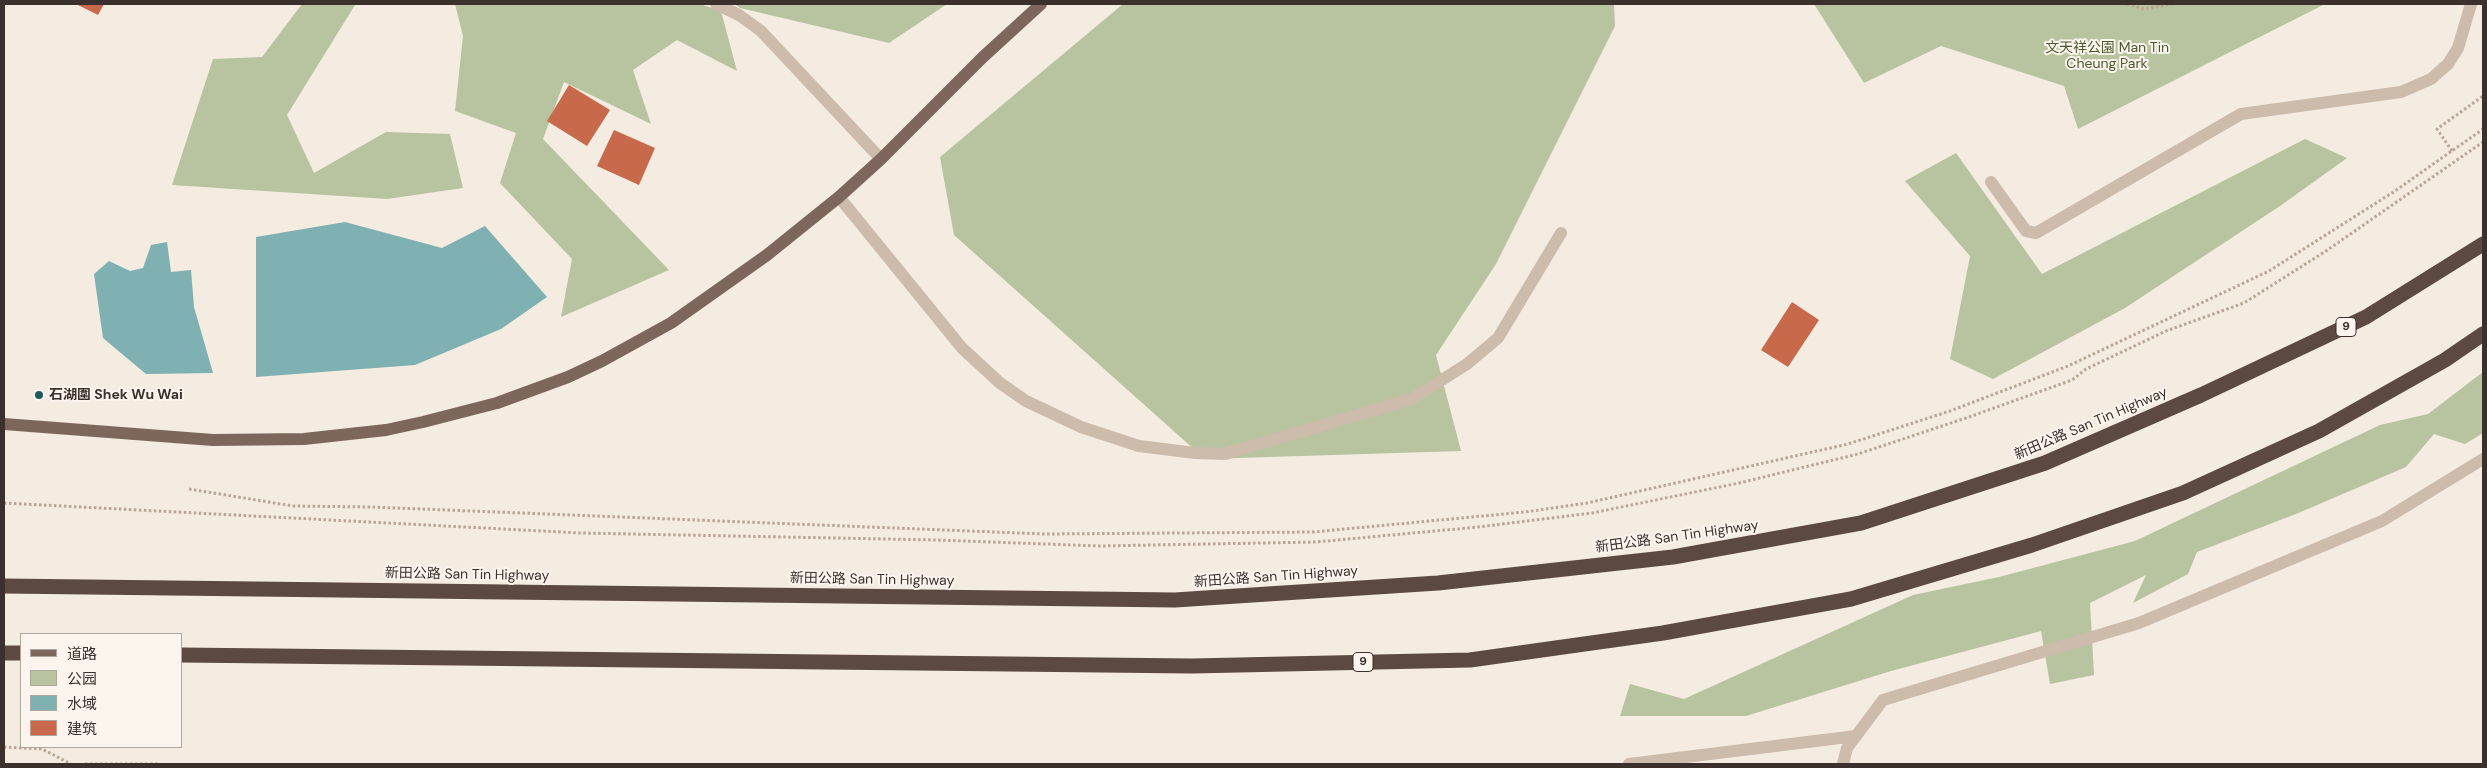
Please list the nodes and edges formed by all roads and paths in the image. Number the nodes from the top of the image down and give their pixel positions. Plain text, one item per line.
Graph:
1 (716, 4) edge
2 (1040, 4) edge
3 (2127, 4) edge
4 (2172, 4) edge
5 (2471, 4) edge
6 (2483, 96) edge
7 (2483, 129) edge
8 (2452, 151) junction
9 (881, 158) junction
10 (1991, 182) dead end
11 (839, 197) junction
12 (1561, 234) dead end
13 (2483, 244) edge
14 (2483, 334) edge
15 (4, 424) edge
16 (2483, 460) edge
17 (189, 490) dead end
18 (4, 586) edge
19 (4, 652) edge
20 (20, 653) edge
21 (182, 654) edge
22 (1856, 736) junction
23 (4, 747) edge
24 (20, 748) edge
25 (23, 748) edge
26 (71, 764) edge
27 (85, 764) edge
28 (160, 764) edge
29 (1629, 764) edge
30 (1843, 764) edge

1 - 9 street
2 - 9 main road
3 - 4 path
5 - 10 street
6 - 8 path
7 - 8 path
8 - 17 path
9 - 11 main road
11 - 12 street
11 - 15 main road
13 - 18 highway, 新田公路 San Tin Highway / 9
14 - 21 highway, 9
16 - 22 street
19 - 20 highway
22 - 29 street
22 - 30 street
23 - 24 path
25 - 26 path
27 - 28 path

